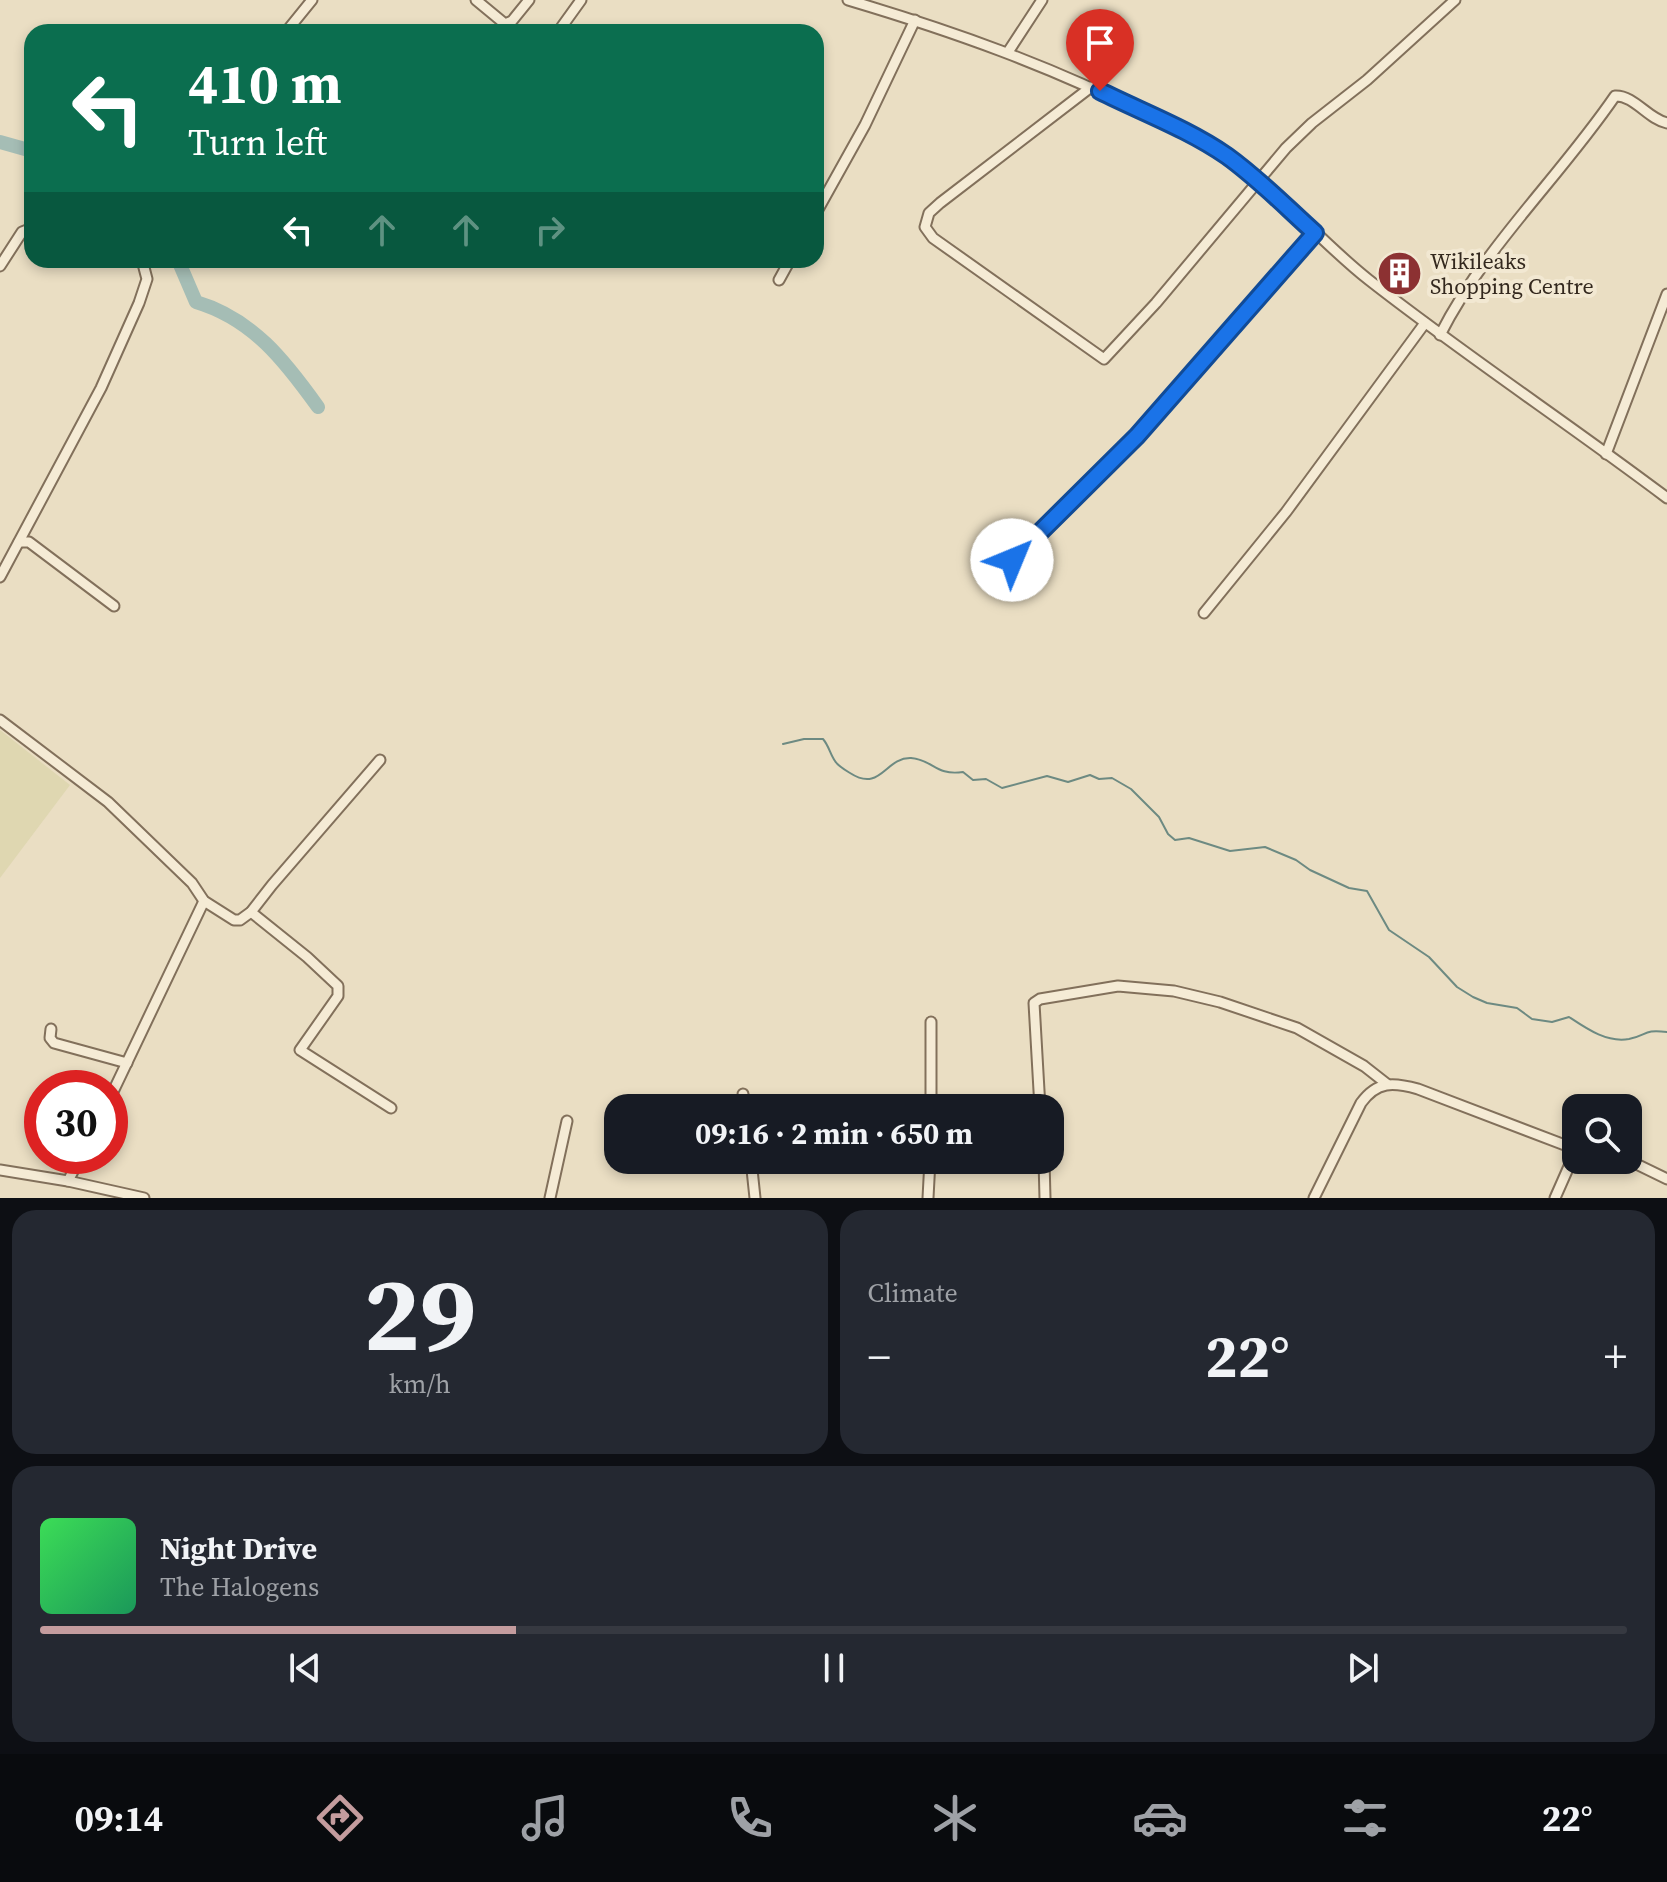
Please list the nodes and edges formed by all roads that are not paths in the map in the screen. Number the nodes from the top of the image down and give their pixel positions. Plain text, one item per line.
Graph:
1 (312, 0) edge
2 (476, 0) edge
3 (529, 0) edge
4 (581, 0) edge
5 (848, 0) edge
6 (1042, 0) edge
7 (1455, 0) edge
8 (915, 20) junction
9 (292, 24) edge
10 (564, 24) edge
11 (1008, 52) junction
12 (1091, 87) junction
13 (1667, 123) edge
14 (1260, 180) junction
15 (824, 199) edge
16 (24, 231) edge
17 (1315, 233) junction
18 (0, 266) edge
19 (144, 268) edge
20 (786, 268) edge
21 (779, 280) dead end
22 (1667, 294) edge
23 (1425, 323) junction
24 (1440, 335) junction
25 (1606, 454) junction
26 (1667, 498) edge
27 (19, 542) junction
28 (1012, 560) dead end
29 (0, 577) edge
30 (114, 606) dead end
31 (1204, 613) dead end
32 (0, 720) edge
33 (380, 760) dead end
34 (204, 901) junction
35 (251, 912) junction
36 (931, 1022) dead end
37 (51, 1029) dead end
38 (127, 1063) junction
39 (124, 1070) edge
40 (1387, 1084) junction
41 (931, 1094) edge
42 (1039, 1094) edge
43 (391, 1108) dead end
44 (567, 1121) dead end
45 (1562, 1144) edge
46 (1642, 1167) edge
47 (0, 1170) edge
48 (72, 1174) edge
49 (752, 1174) edge
50 (929, 1174) edge
51 (1044, 1174) edge
52 (1565, 1174) edge
53 (1667, 1179) edge
54 (68, 1181) junction
55 (144, 1198) edge
56 (550, 1198) edge
57 (755, 1198) edge
58 (928, 1198) edge
59 (1045, 1198) edge
60 (1314, 1198) edge
61 (1555, 1198) edge

1 - 9 street
2 - 3 street
4 - 10 street
5 - 8 street
6 - 11 street
7 - 14 street
8 - 11 street
8 - 15 street
11 - 12 street
12 - 14 street
12 - 14 street
13 - 24 street
14 - 17 street
16 - 18 street
17 - 23 street
17 - 28 street
19 - 27 street
20 - 21 street
22 - 25 street
23 - 24 street
23 - 31 street
24 - 25 street
25 - 26 street
27 - 29 street
27 - 30 street
32 - 34 street
33 - 35 street
34 - 35 street
34 - 38 street
35 - 43 street
36 - 41 street
37 - 38 street
38 - 39 street
40 - 42 street
40 - 45 street
40 - 60 street
44 - 56 street
46 - 53 street
47 - 54 street
48 - 54 street
49 - 57 street
50 - 58 street
51 - 59 street
52 - 61 street
54 - 55 street

